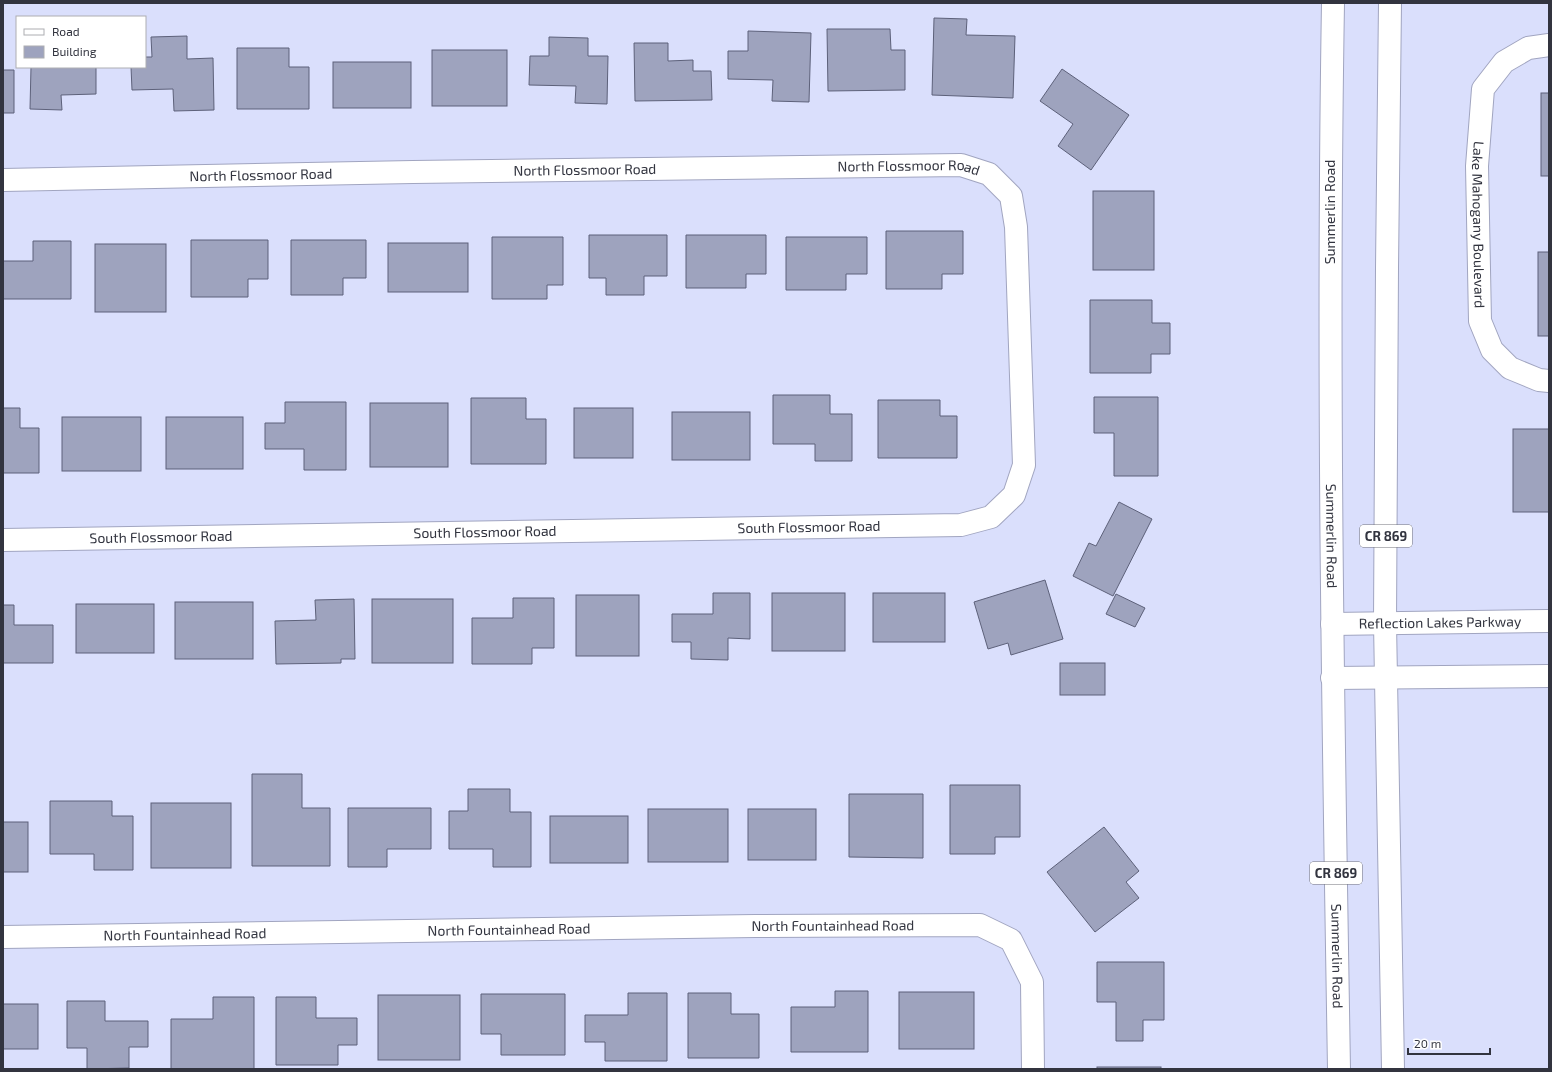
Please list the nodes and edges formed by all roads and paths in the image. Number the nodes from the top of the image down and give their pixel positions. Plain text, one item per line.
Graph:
1 (1333, 3) edge
2 (1390, 3) edge
3 (1549, 45) edge
4 (3, 180) edge
5 (1549, 381) edge
6 (966, 524) joint
7 (3, 540) edge
8 (1549, 621) edge
9 (1385, 623) junction
10 (1332, 624) junction
11 (1549, 676) edge
12 (1332, 678) junction
13 (1386, 678) junction
14 (3, 937) edge
15 (1033, 1069) edge
16 (1340, 1069) edge
17 (1393, 1069) edge

1 - 10 street, Summerlin Road / CR 869
2 - 9 street, CR 869
3 - 5 street, Lake Mahogany Boulevard
4 - 6 street, North Flossmoor Road
6 - 7 street, South Flossmoor Road
8 - 9 street, Reflection Lakes Parkway
9 - 10 street, Reflection Lakes Parkway
9 - 13 street, CR 869
10 - 12 street, Summerlin Road / CR 869
11 - 13 street
12 - 13 street
12 - 16 street, Summerlin Road / CR 869
13 - 17 street, CR 869
14 - 15 street, North Fountainhead Road

